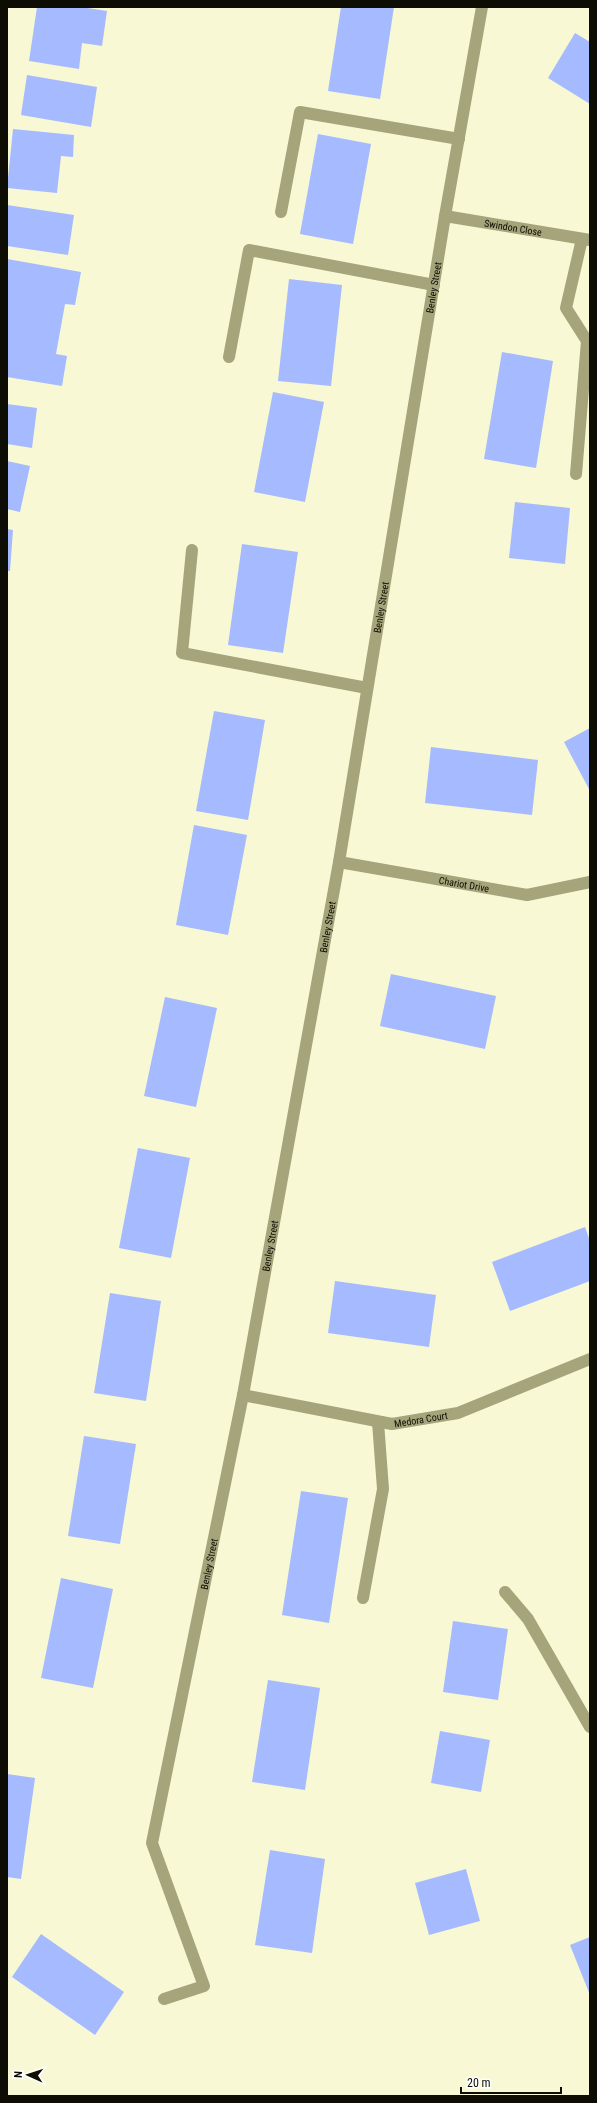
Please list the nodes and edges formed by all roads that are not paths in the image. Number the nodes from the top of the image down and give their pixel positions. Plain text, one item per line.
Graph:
1 (482, 7) edge
2 (459, 139) junction
3 (281, 212) dead end
4 (445, 216) junction
5 (586, 239) edge
6 (434, 285) junction
7 (229, 357) dead end
8 (576, 474) dead end
9 (192, 550) dead end
10 (367, 688) junction
11 (339, 862) junction
12 (590, 882) edge
13 (590, 1359) edge
14 (243, 1395) junction
15 (378, 1422) junction
16 (505, 1592) dead end
17 (363, 1598) dead end
18 (590, 1727) edge
19 (164, 1999) dead end

1 - 2 street, Benley Street
2 - 3 street
2 - 4 street, Benley Street
4 - 5 street, Swindon Close
4 - 6 street, Benley Street
5 - 8 street
6 - 7 street
6 - 10 street, Benley Street
9 - 10 street
10 - 11 street, Benley Street
11 - 12 street, Chariot Drive
11 - 14 street, Benley Street
13 - 15 street, Medora Court
14 - 15 street, Medora Court
14 - 19 street, Benley Street
15 - 17 street
16 - 18 street

